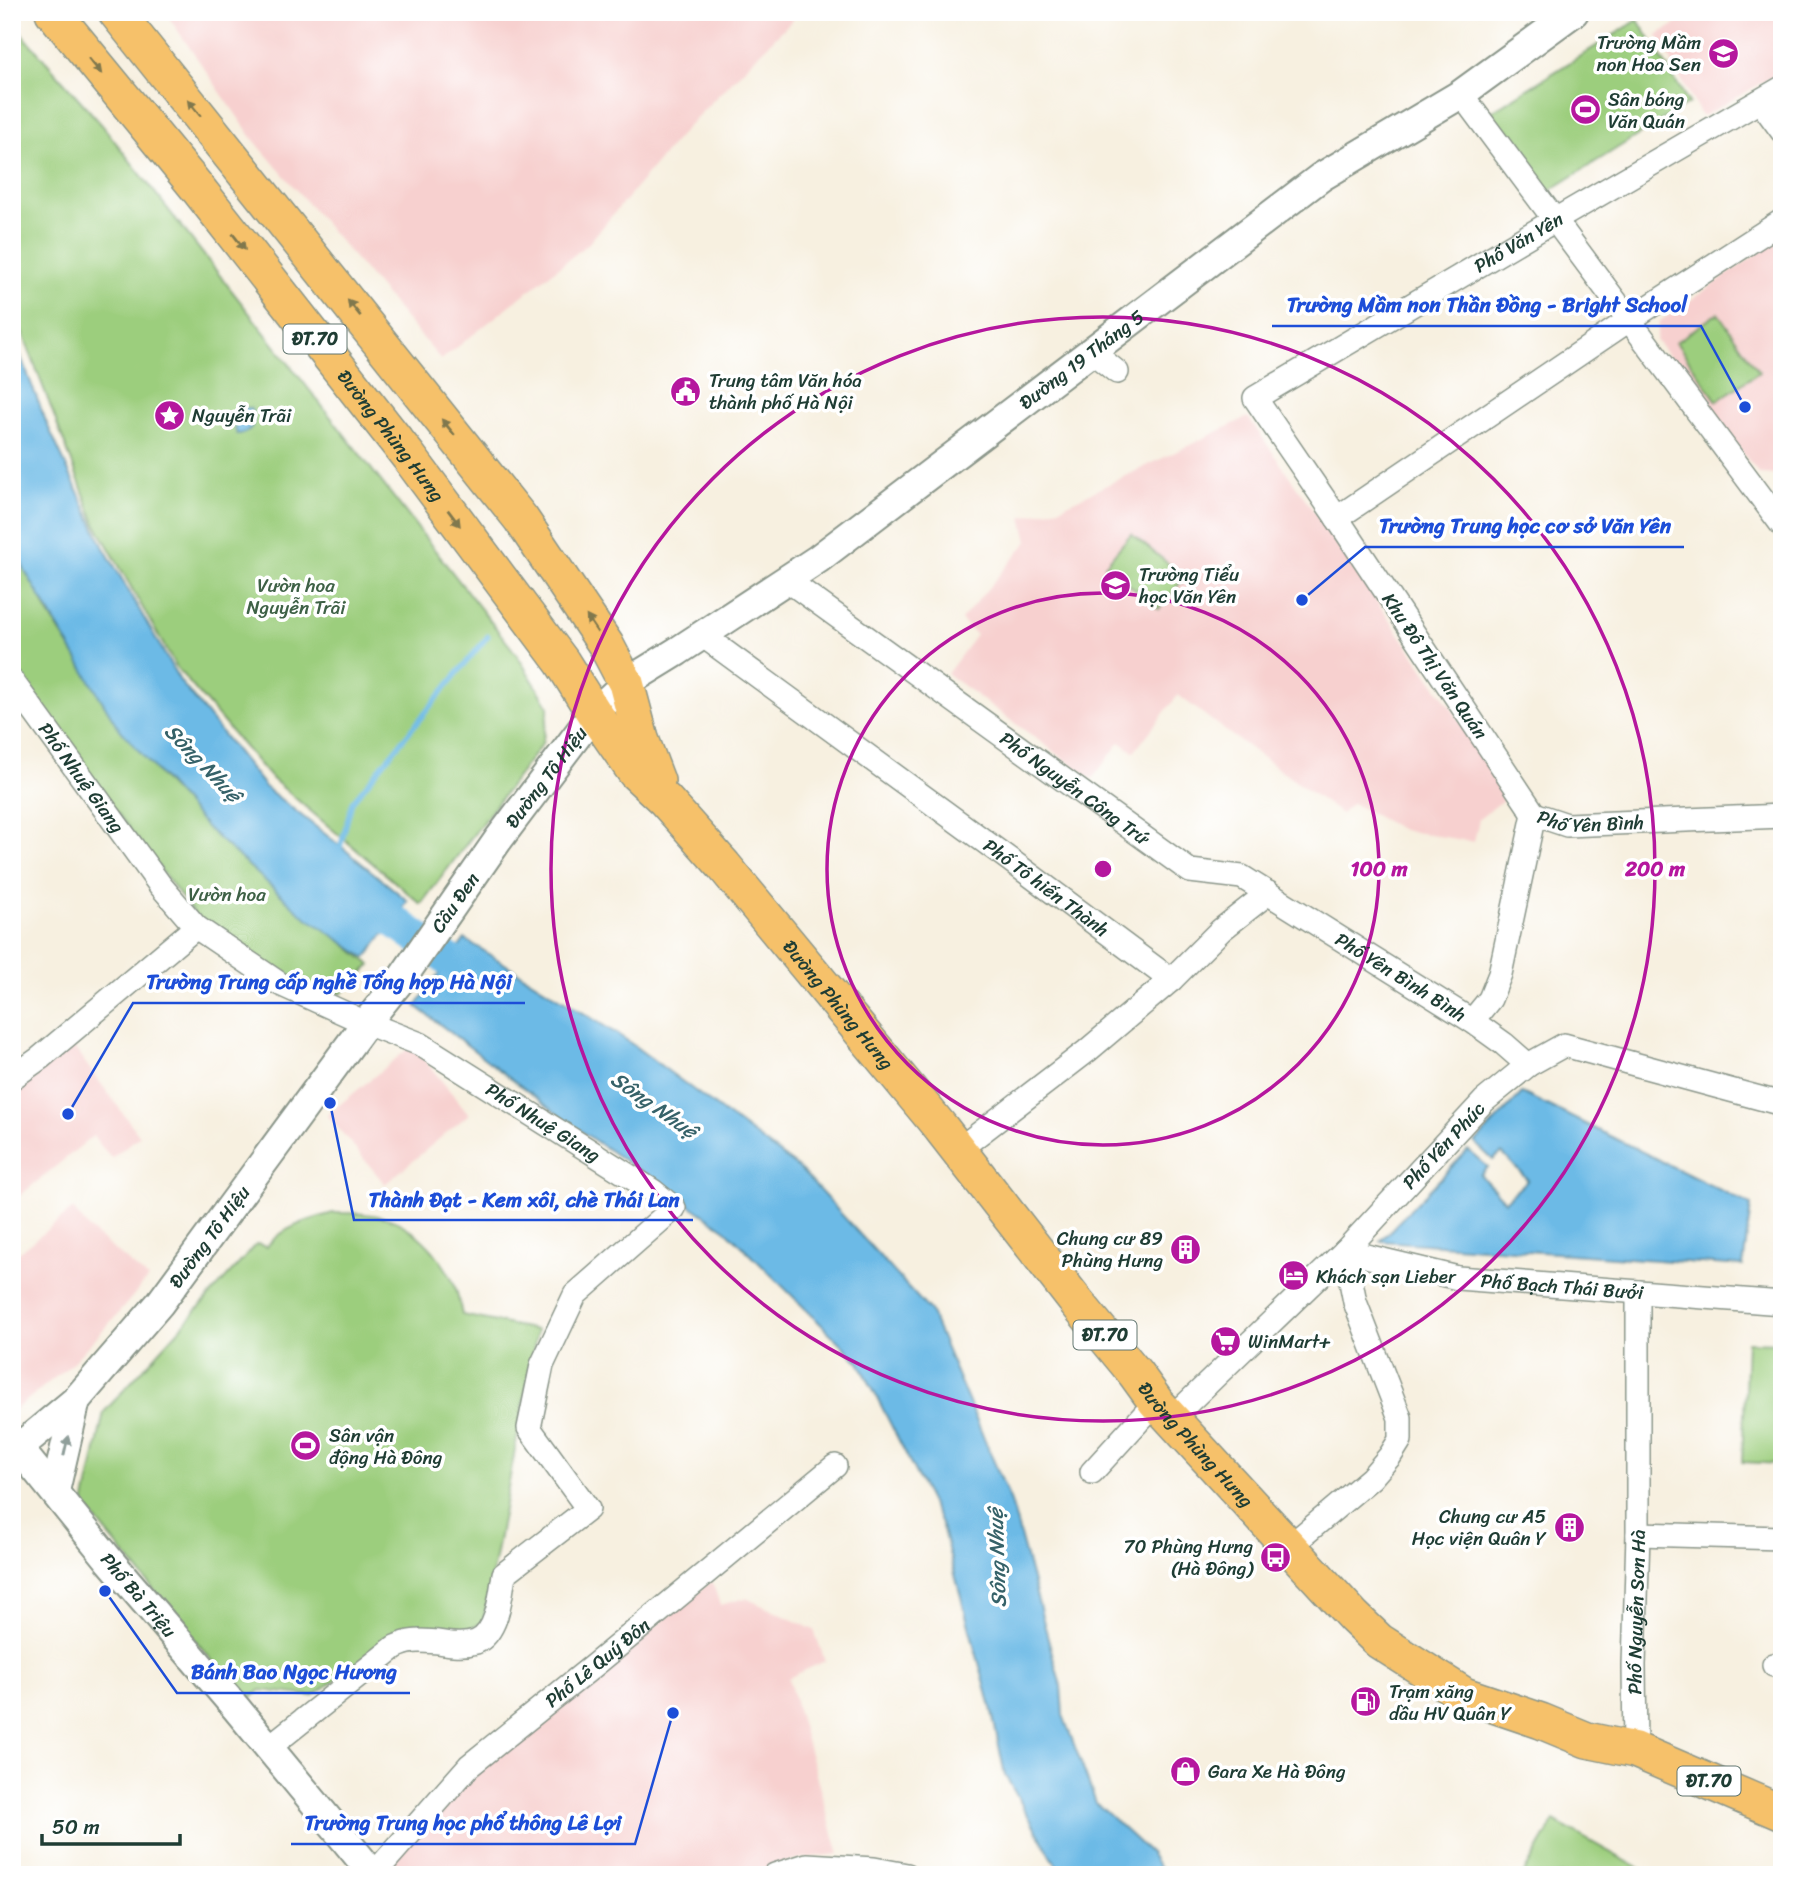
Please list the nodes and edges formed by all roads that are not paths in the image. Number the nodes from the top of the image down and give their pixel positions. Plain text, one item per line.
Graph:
1 (53, 12) edge
2 (116, 12) edge
3 (1574, 12) edge
4 (1782, 88) edge
5 (1461, 94) junction
6 (1760, 101) junction
7 (1782, 131) edge
8 (1555, 220) junction
9 (1782, 220) edge
10 (1629, 320) junction
11 (1091, 351) junction
12 (396, 362) junction
13 (1117, 372) dead end
14 (356, 392) junction
15 (1255, 398) joint
16 (1337, 518) junction
17 (521, 519) junction
18 (1782, 525) edge
19 (480, 552) junction
20 (787, 580) junction
21 (702, 635) junction
22 (12, 681) edge
23 (626, 683) junction
24 (594, 713) junction
25 (665, 800) junction
26 (1534, 814) junction
27 (1782, 816) edge
28 (498, 840) joint
29 (1268, 892) junction
30 (196, 927) junction
31 (1171, 980) junction
32 (386, 1000) joint
33 (1472, 1021) junction
34 (366, 1023) junction
35 (1528, 1065) junction
36 (12, 1078) edge
37 (1782, 1104) edge
38 (958, 1150) junction
39 (1345, 1251) junction
40 (1638, 1292) junction
41 (1782, 1303) edge
42 (76, 1400) junction
43 (1164, 1410) junction
44 (14, 1447) edge
45 (835, 1466) dead end
46 (1092, 1472) dead end
47 (55, 1492) junction
48 (1637, 1534) junction
49 (1782, 1538) edge
50 (1289, 1547) junction
51 (268, 1748) junction
52 (1635, 1750) junction
53 (1782, 1813) edge
54 (374, 1875) edge
55 (775, 1875) edge
56 (907, 1875) edge

1 -> 14 main road, Đường Phùng Hưng / ĐT.70
12 -> 2 main road, Đường Phùng Hưng / ĐT.70
3 - 5 street, Đường 19 Tháng 5
4 - 6 street, Phố Văn Yên
5 - 8 street
5 - 11 street, Đường 19 Tháng 5
6 - 7 street
6 - 8 street, Phố Văn Yên
8 - 10 street
8 - 15 street, Phố Văn Yên
9 - 10 street
10 - 16 street
10 - 18 street
11 - 13 street
11 - 20 street, Đường 19 Tháng 5
12 - 14 main road
17 -> 12 main road, Đường Phùng Hưng / ĐT.70
14 -> 19 main road, Đường Phùng Hưng / ĐT.70
15 - 16 street, Khu Đô Thị Văn Quán
16 - 26 street, Khu Đô Thị Văn Quán
17 - 19 main road
23 -> 17 main road, Đường Phùng Hưng / ĐT.70
19 - 24 main road, Đường Phùng Hưng / ĐT.70
20 - 21 street, Đường 19 Tháng 5
20 - 29 street, Phố Nguyễn Công Trứ
21 - 23 street, Đường 19 Tháng 5
21 - 31 street, Phố Tô hiến Thành
22 - 30 street, Phố Nhuệ Giang
23 - 24 street, Đường 19 Tháng 5
23 - 25 main road, Đường Phùng Hưng / ĐT.70
24 - 25 main road, Đường Phùng Hưng / ĐT.70
24 - 28 street, Đường Tô Hiệu
25 - 38 main road, Đường Phùng Hưng / ĐT.70
26 - 27 street, Phố Yên Bình
26 - 33 street, Phố Yên Bình
28 - 32 street, Cầu Đen
29 - 31 street
29 - 33 street, Phố Yên Bình Bình
30 - 34 street, Phố Nhuệ Giang
30 - 36 street
31 - 38 street
32 - 34 street, Đường Tô Hiệu
33 - 35 street, Phố Yên Bình Bình
34 - 42 street, Đường Tô Hiệu
34 - 51 street, Phố Nhuệ Giang
35 - 37 street, Phố Yên Phúc
35 - 39 street, Phố Yên Phúc
38 - 43 main road, Đường Phùng Hưng / ĐT.70
39 - 40 street, Phố Bạch Thái Bưởi
39 - 43 street, Phố Yên Phúc
39 - 50 street
40 - 41 street, Phố Bạch Thái Bưởi
40 - 48 street
42 - 44 street, Đường Tô Hiệu
47 -> 42 street
43 - 46 street, Phố Yên Phúc
43 - 50 main road, Đường Phùng Hưng / ĐT.70
44 - 47 street, Phố Bà Triệu
45 - 54 street, Phố Lê Quý Đôn
47 - 51 street, Phố Bà Triệu
48 - 49 street, Phố Nguyễn Sơn Hà
48 - 52 street, Phố Nguyễn Sơn Hà
50 - 52 main road, Đường Phùng Hưng / ĐT.70
51 - 54 street, Phố Bà Triệu
52 - 53 main road, Đường Phùng Hưng / ĐT.70
55 - 56 street

